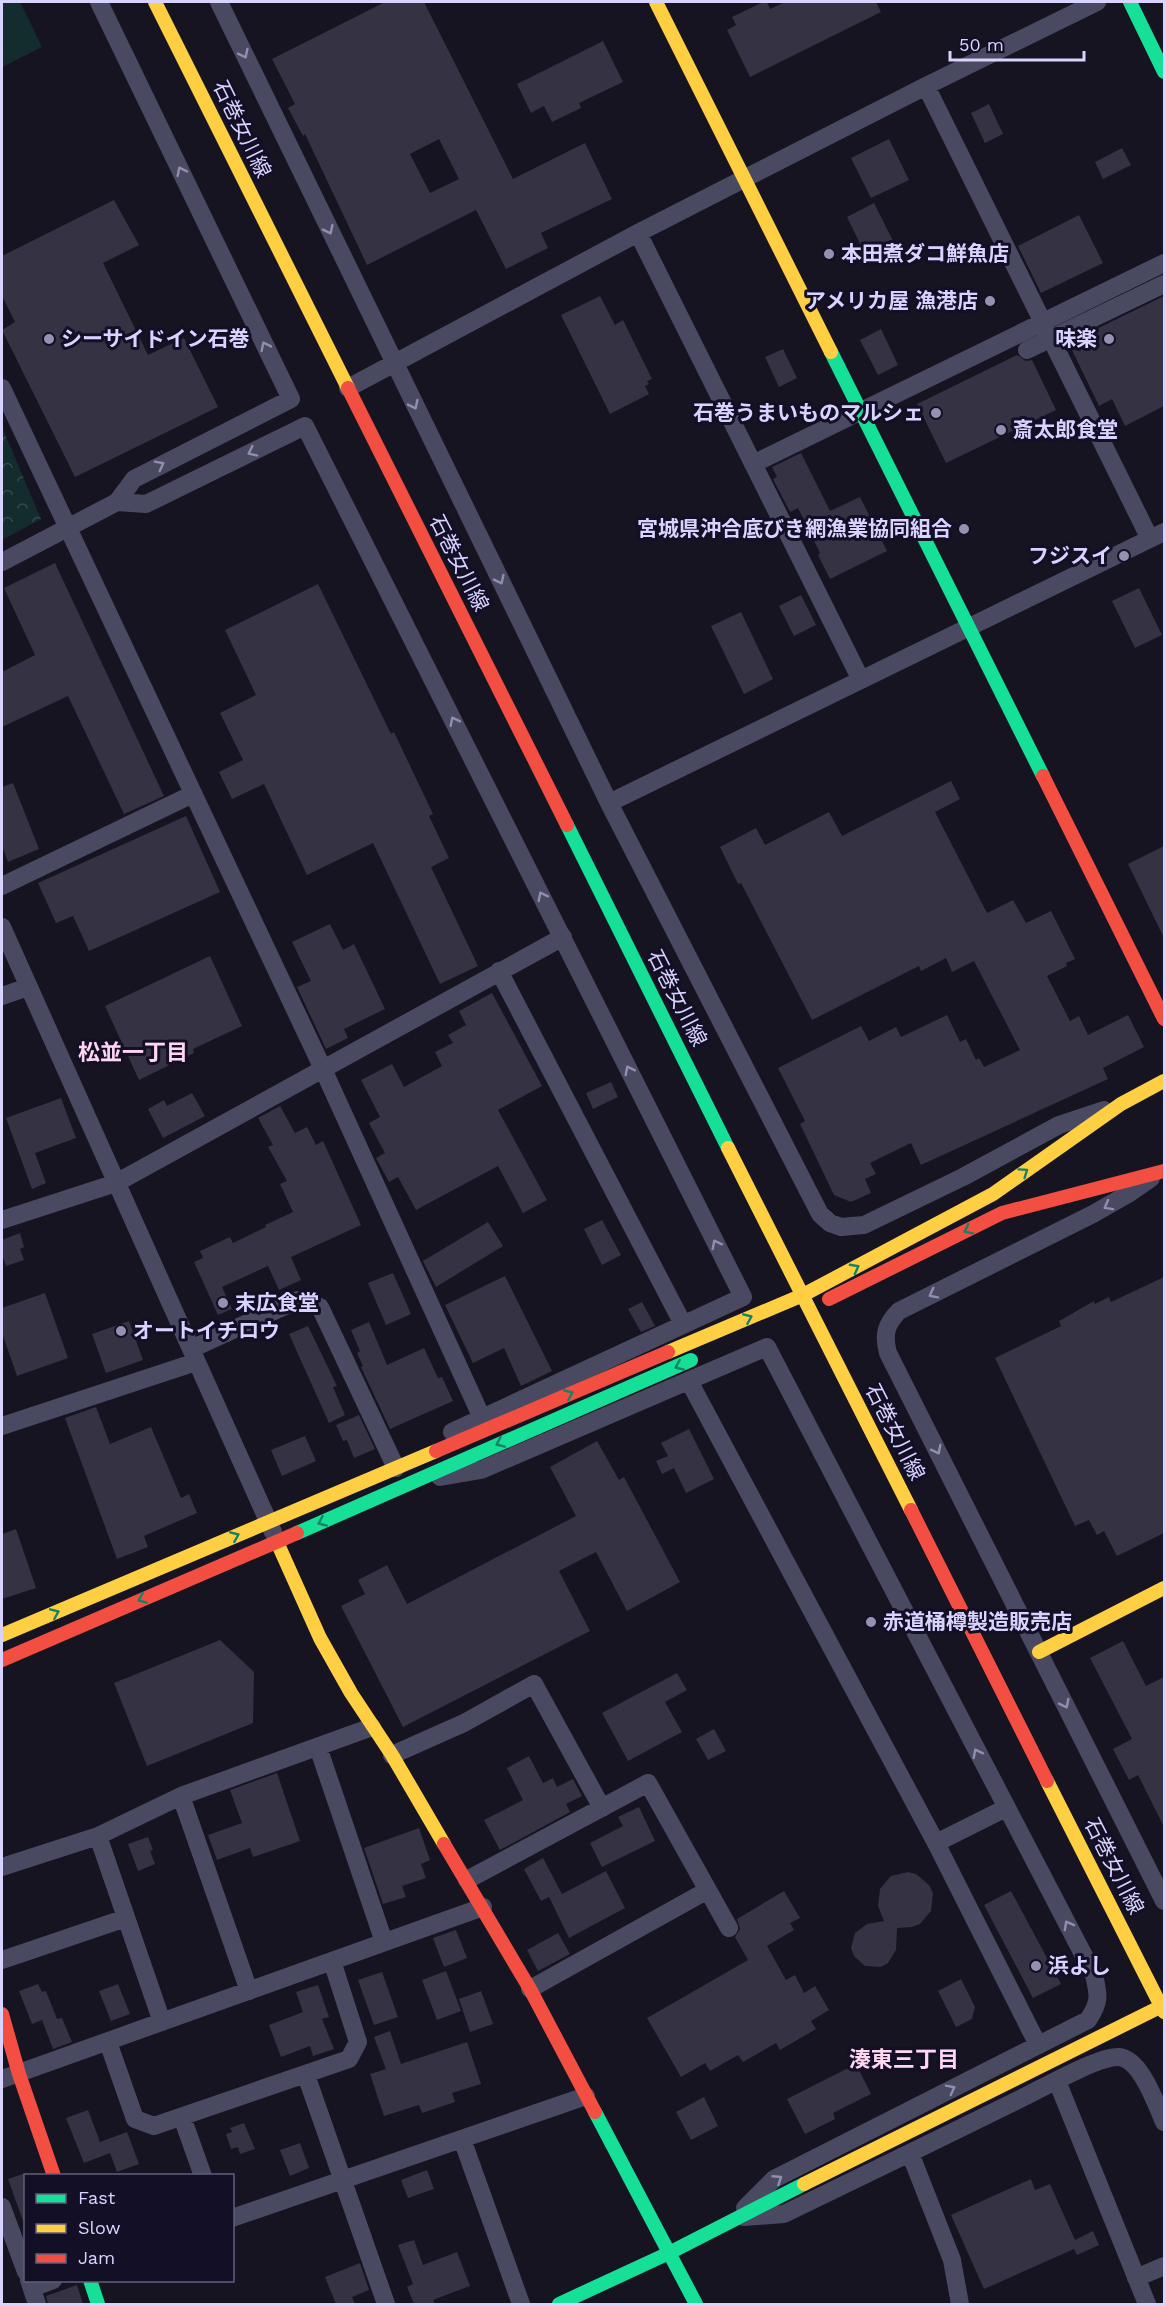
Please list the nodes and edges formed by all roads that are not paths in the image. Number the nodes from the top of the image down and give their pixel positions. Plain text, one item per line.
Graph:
1 (99, 2) edge
2 (155, 2) edge
3 (219, 2) edge
4 (656, 2) edge
5 (1097, 2) edge
6 (1130, 2) edge
7 (1164, 72) edge
8 (926, 86) junction
9 (744, 178) junction
10 (638, 233) junction
11 (1164, 263) edge
12 (1164, 284) edge
13 (1043, 323) junction
14 (1027, 350) dead end
15 (394, 364) junction
16 (2, 388) edge
17 (348, 388) junction
18 (861, 411) junction
19 (753, 464) junction
20 (117, 502) junction
21 (67, 529) junction
22 (1157, 536) edge
23 (2, 562) edge
24 (969, 627) junction
25 (861, 680) junction
26 (193, 794) junction
27 (609, 803) junction
28 (2, 886) edge
29 (2, 927) edge
30 (563, 937) junction
31 (499, 971) junction
32 (28, 987) junction
33 (2, 996) edge
34 (1164, 1019) edge
35 (323, 1069) junction
36 (1164, 1081) edge
37 (1121, 1104) junction
38 (1160, 1173) edge
39 (116, 1183) junction
40 (2, 1220) edge
41 (803, 1295) junction
42 (804, 1311) junction
43 (683, 1324) junction
44 (194, 1356) junction
45 (702, 1356) dead end
46 (688, 1381) junction
47 (482, 1418) junction
48 (2, 1426) edge
49 (404, 1464) junction
50 (416, 1481) junction
51 (268, 1522) junction
52 (277, 1542) junction
53 (1164, 1588) edge
54 (92, 1598) junction
55 (100, 1617) junction
56 (2, 1635) edge
57 (1039, 1652) junction
58 (2, 1660) edge
59 (372, 1727) junction
60 (318, 1747) junction
61 (392, 1755) junction
62 (181, 1796) junction
63 (602, 1808) junction
64 (1006, 1808) junction
65 (98, 1836) junction
66 (936, 1843) junction
67 (2, 1867) edge
68 (467, 1880) junction
69 (708, 1890) junction
70 (1164, 1901) edge
71 (483, 1907) junction
72 (126, 1918) junction
73 (729, 1928) dead end
74 (384, 1942) junction
75 (2, 1960) edge
76 (332, 1961) junction
77 (530, 1989) junction
78 (249, 1991) junction
79 (1164, 2008) edge
80 (2, 2014) edge
81 (162, 2022) junction
82 (108, 2042) junction
83 (1038, 2045) junction
84 (306, 2075) junction
85 (10, 2077) edge
86 (1057, 2081) junction
87 (586, 2096) junction
88 (182, 2117) junction
89 (1164, 2122) edge
90 (462, 2139) junction
91 (910, 2153) junction
92 (54, 2174) edge
93 (203, 2174) edge
94 (342, 2181) junction
95 (2, 2207) edge
96 (234, 2217) edge
97 (735, 2218) junction
98 (669, 2253) junction
99 (1164, 2266) edge
100 (24, 2267) edge
101 (1136, 2278) junction
102 (46, 2282) edge
103 (91, 2282) edge
104 (31, 2286) edge
105 (98, 2304) edge
106 (386, 2304) edge
107 (521, 2304) edge
108 (559, 2304) edge
109 (696, 2304) edge
110 (960, 2304) edge
111 (1147, 2304) edge

20 -> 1 street
2 - 17 street, 石巻女川線
3 -> 15 street
4 - 9 street
5 - 8 street
6 - 7 street
8 - 9 street
8 - 13 street
9 - 10 street
9 - 18 street
10 - 15 street
10 - 19 street
11 - 13 street
12 - 14 street, bridge
13 - 18 street
13 - 22 street
15 - 17 street
15 -> 27 street
16 - 21 street
17 - 41 street, 石巻女川線
18 - 19 street
18 - 24 street
19 - 25 street
20 - 21 street
30 -> 20 street
21 - 23 street
21 - 26 street
22 - 24 street
24 - 25 street
24 - 34 street
25 - 27 street
26 - 28 street
26 - 35 street
27 - 37 street
29 - 32 street
30 - 31 street
43 -> 30 street
31 - 35 street
31 - 43 street
32 - 33 street
32 - 39 street
35 - 39 street
35 - 47 street
36 - 37 street
41 -> 37 street
38 -> 42 street
38 -> 57 street
39 - 40 street
39 - 44 street
41 - 42 street, 石巻女川線
49 -> 41 street
42 - 79 street, 石巻女川線
43 - 47 street
44 - 48 street
44 - 49 street
44 - 51 street
45 -> 50 street
46 - 50 street
64 -> 46 street
46 - 66 street
47 - 49 street
49 - 51 street
50 -> 52 street
51 - 52 street
54 -> 51 street
52 -> 55 street
52 - 59 street
53 - 57 street
54 - 55 street
56 -> 54 street
55 - 58 street
57 -> 70 street
59 - 60 street
59 - 61 street
60 - 62 street
60 - 74 street
61 - 63 street
61 - 68 street
62 - 65 street
62 - 78 street
63 - 68 street
63 - 69 street
64 - 66 street
83 -> 64 street
65 - 67 street
65 - 72 street
66 - 83 street
68 - 71 street
69 - 73 street
69 - 77 street
71 - 74 street
71 - 77 street
72 - 75 street
72 - 81 street
74 - 76 street
76 - 78 street
76 - 84 street
77 - 87 street
78 - 81 street
79 - 97 street
80 - 85 street
81 - 82 street
82 - 85 street
82 - 88 street
97 -> 83 street
84 - 88 street
84 - 94 street
85 - 92 street
86 - 89 street
86 - 91 street
86 - 101 street
87 - 90 street
87 - 98 street
88 - 93 street
90 - 94 street
90 - 107 street
91 - 97 street
91 - 110 street
94 - 96 street
94 - 106 street
95 - 100 street
97 - 98 street
98 - 108 street
98 - 109 street
99 - 101 street
101 - 111 street
102 - 104 street
103 - 105 street

